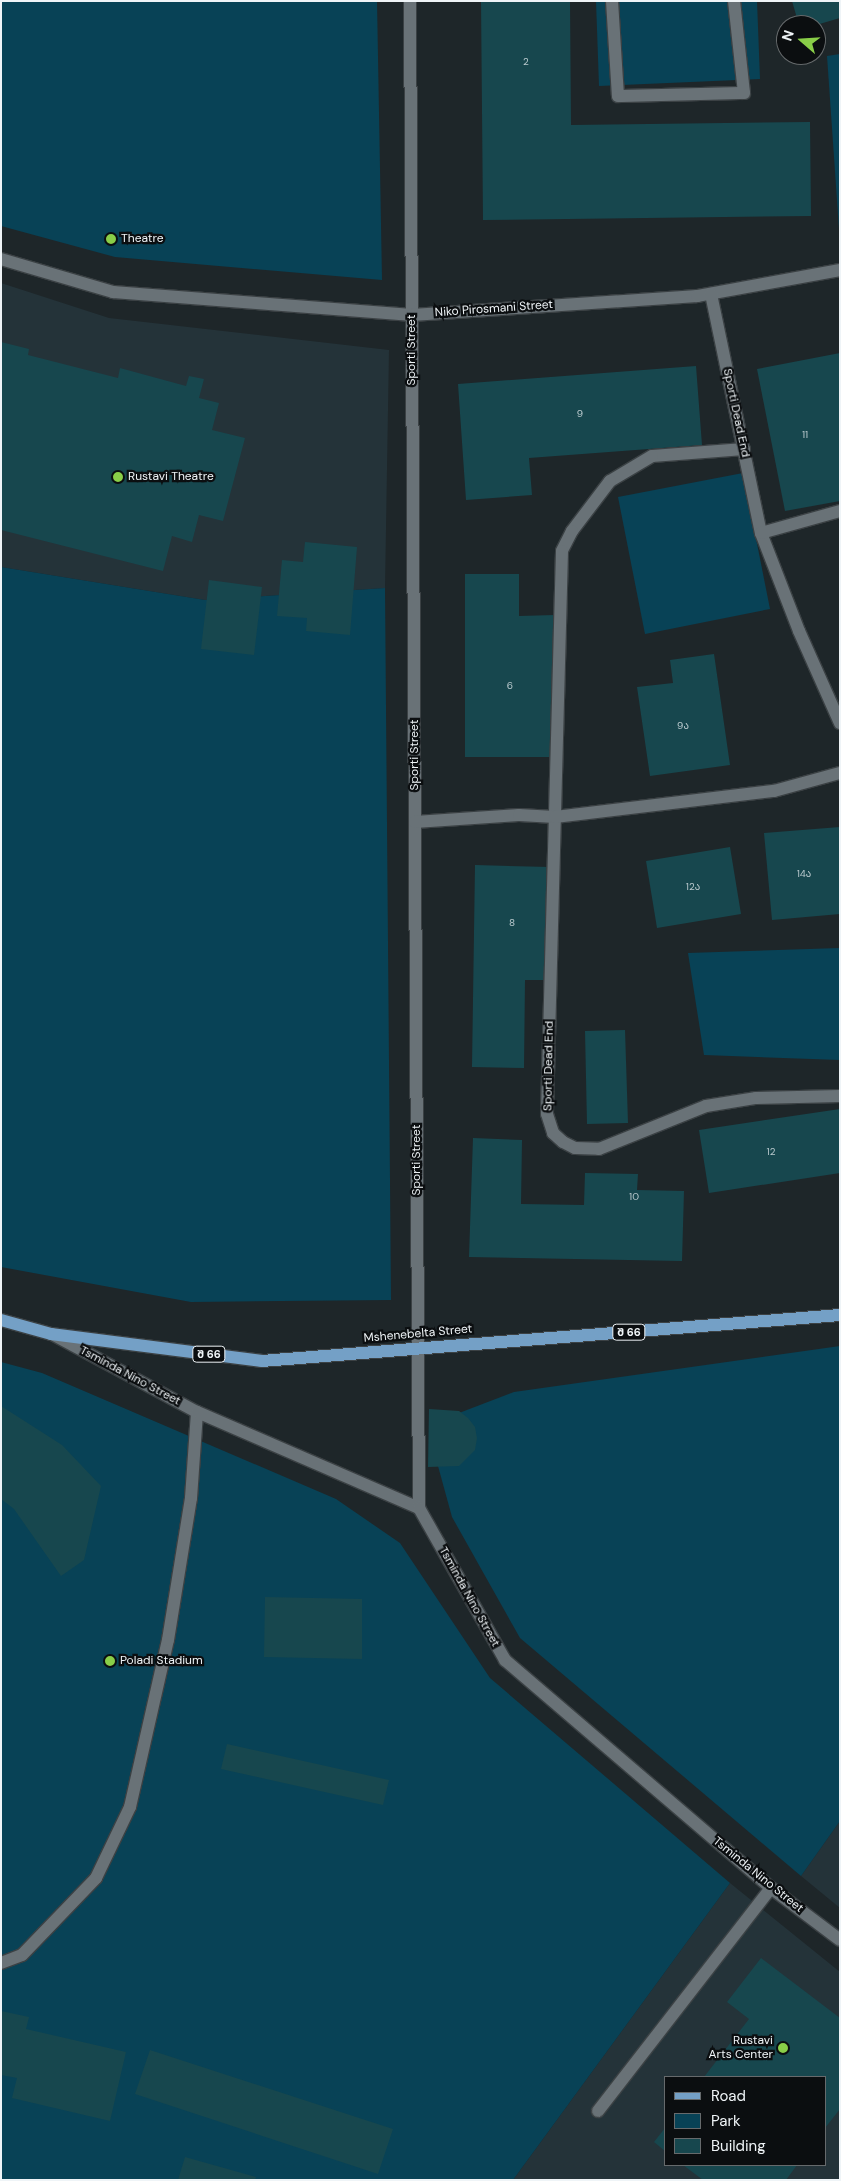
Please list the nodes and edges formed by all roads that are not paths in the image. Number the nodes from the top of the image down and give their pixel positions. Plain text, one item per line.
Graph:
1 (410, 1) edge
2 (612, 1) edge
3 (734, 1) edge
4 (1, 259) edge
5 (840, 270) edge
6 (711, 294) junction
7 (412, 315) junction
8 (744, 448) junction
9 (840, 512) edge
10 (761, 533) junction
11 (840, 723) edge
12 (840, 773) edge
13 (555, 817) junction
14 (415, 822) junction
15 (840, 1096) edge
16 (840, 1315) edge
17 (1, 1320) edge
18 (51, 1334) junction
19 (418, 1348) junction
20 (197, 1412) junction
21 (419, 1508) junction
22 (771, 1888) junction
23 (840, 1940) edge
24 (1, 1963) edge
25 (598, 2110) dead end

1 - 7 street, Sporti Street
2 - 3 street
4 - 7 street, Niko Pirosmani Street
5 - 6 street, Niko Pirosmani Street
6 - 7 street, Niko Pirosmani Street
6 - 8 street, Sporti Dead End
7 - 14 street, Sporti Street
8 - 10 street, Sporti Dead End
8 - 13 street
9 - 10 street
10 - 11 street, Sporti Dead End
12 - 13 street
13 - 14 street
13 - 15 street, Sporti Dead End
14 - 19 street, Sporti Street
16 - 19 main road, Mshenebelta Street / შ 66
17 - 18 main road, Mshenebelta Street / შ 66
18 - 19 main road, Mshenebelta Street / შ 66
18 - 20 street, Tsminda Nino Street
19 - 21 street, Sporti Street
20 - 21 street, Tsminda Nino Street
20 - 24 street
21 - 22 street, Tsminda Nino Street
22 - 23 street, Tsminda Nino Street
22 - 25 street

